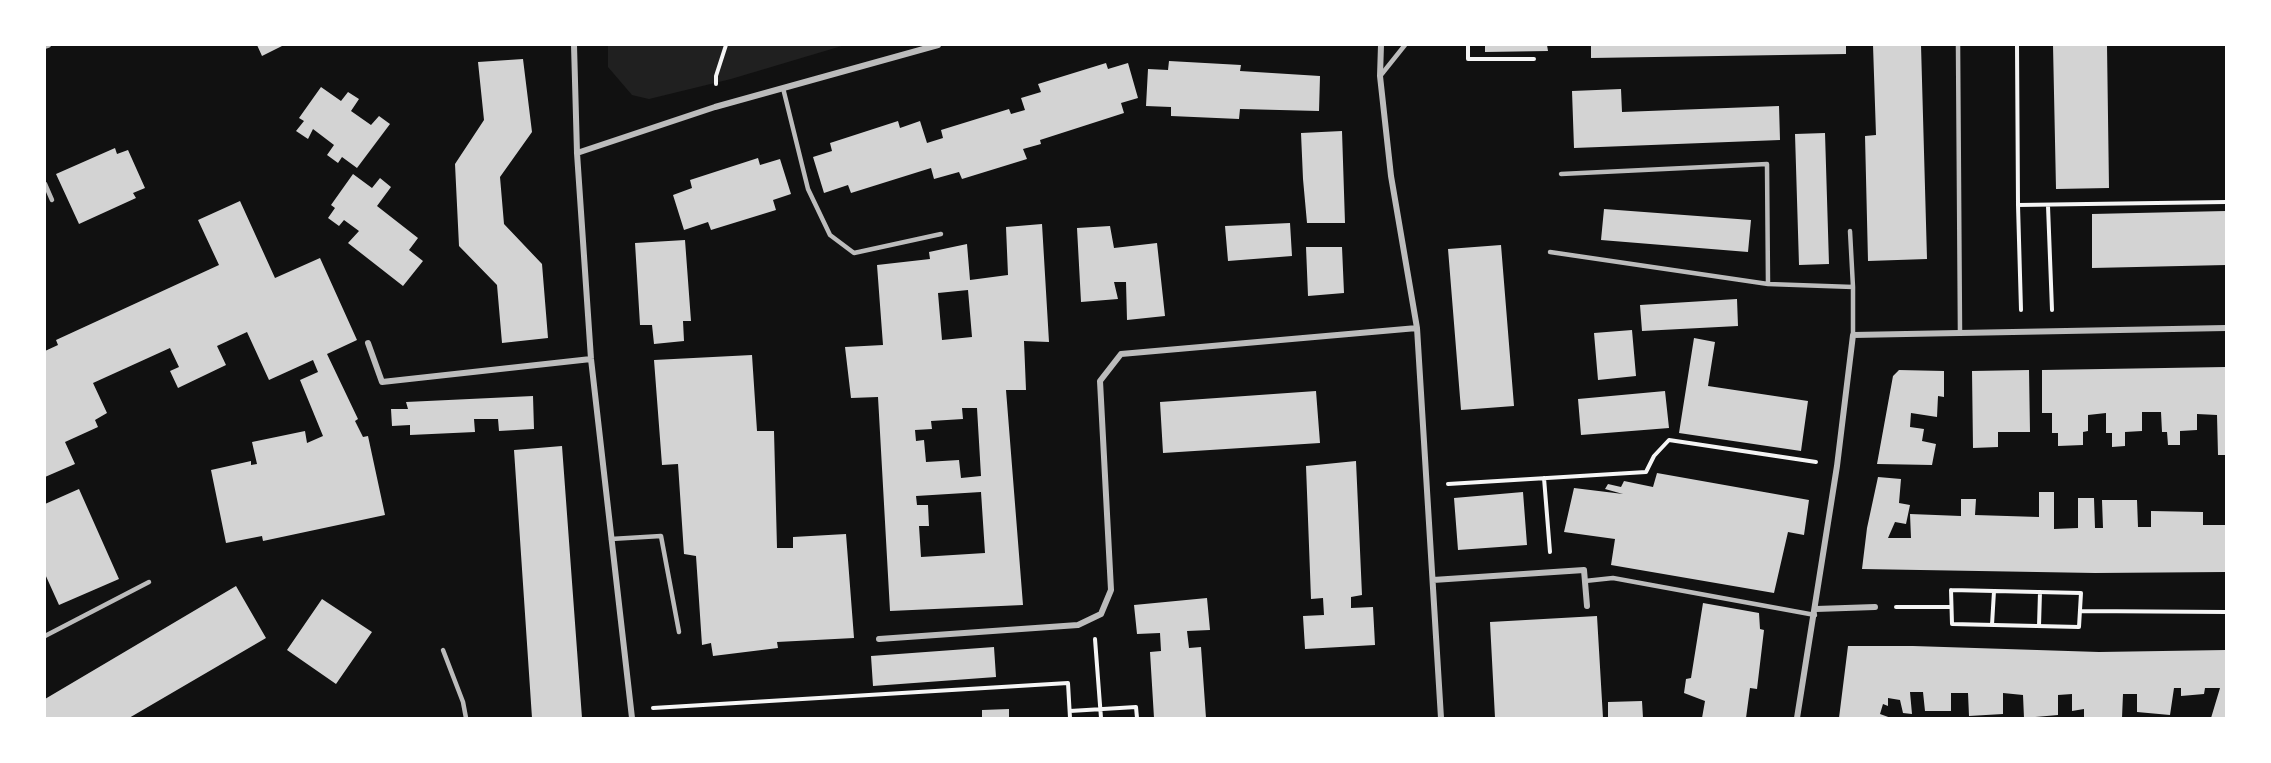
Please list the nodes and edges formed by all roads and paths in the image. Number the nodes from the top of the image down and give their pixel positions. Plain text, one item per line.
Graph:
1 (574, 45) edge
2 (726, 45) edge
3 (938, 45) edge
4 (1381, 45) edge
5 (1405, 45) edge
6 (1468, 45) edge
7 (1958, 45) edge
8 (2017, 45) edge
9 (1534, 59) dead end
10 (1380, 76) junction
11 (783, 88) junction
12 (716, 107) junction
13 (577, 153) junction
14 (1562, 174) dead end
15 (45, 184) edge
16 (52, 200) dead end
17 (2226, 202) edge
18 (2018, 205) junction
19 (2048, 206) junction
20 (1850, 231) dead end
21 (940, 234) dead end
22 (1550, 252) dead end
23 (1768, 284) junction
24 (1853, 287) junction
25 (1417, 328) junction
26 (2226, 328) edge
27 (2053, 331) junction
28 (2021, 332) junction
29 (1960, 333) junction
30 (1853, 335) junction
31 (368, 343) dead end
32 (591, 359) junction
33 (1837, 466) junction
34 (1544, 478) junction
35 (1427, 485) junction
36 (611, 539) junction
37 (1552, 572) junction
38 (1433, 580) junction
39 (1585, 581) junction
40 (148, 582) dead end
41 (1994, 591) junction
42 (2040, 592) junction
43 (1587, 606) dead end
44 (1875, 607) joint
45 (1951, 608) junction
46 (2080, 611) junction
47 (1815, 612) junction
48 (2226, 612) edge
49 (1093, 617) junction
50 (1992, 625) junction
51 (2038, 626) junction
52 (680, 632) dead end
53 (45, 636) edge
54 (879, 639) dead end
55 (443, 650) dead end
56 (1100, 709) junction
57 (631, 710) junction
58 (1070, 711) junction
59 (466, 718) edge
60 (632, 718) edge
61 (1070, 718) edge
62 (1101, 718) edge
63 (1137, 718) edge
64 (1441, 718) edge
65 (1797, 718) edge

1 - 13 street
2 - 12 path
3 - 11 street
4 - 10 street
5 - 10 lane
6 - 9 path
7 - 29 lane
8 - 18 path
10 - 25 street
11 - 12 street
11 - 21 lane
12 - 13 street
13 - 32 street
14 - 23 lane
15 - 16 lane
17 - 19 path
18 - 19 path
18 - 28 path
19 - 27 path
20 - 24 lane
22 - 23 lane
23 - 24 lane
24 - 30 lane
25 - 35 street
25 - 49 street
26 - 27 street
27 - 28 street
28 - 29 street
29 - 30 street
30 - 33 street
31 - 32 street
32 - 36 street
33 - 34 path
33 - 47 street
34 - 35 path
34 - 37 path
35 - 38 street
36 - 52 lane
36 - 57 street
37 - 38 street
37 - 39 street
38 - 64 street
39 - 43 street
39 - 47 lane
40 - 53 lane
41 - 42 path
41 - 45 path
41 - 50 path
42 - 46 path
42 - 51 path
44 - 45 path
44 - 47 street
45 - 50 path
46 - 48 path
46 - 51 path
47 - 65 street
49 - 54 street
49 - 56 path
50 - 51 path
55 - 59 lane
56 - 58 path
56 - 62 path
56 - 63 path
57 - 58 path
57 - 60 street
58 - 61 path

